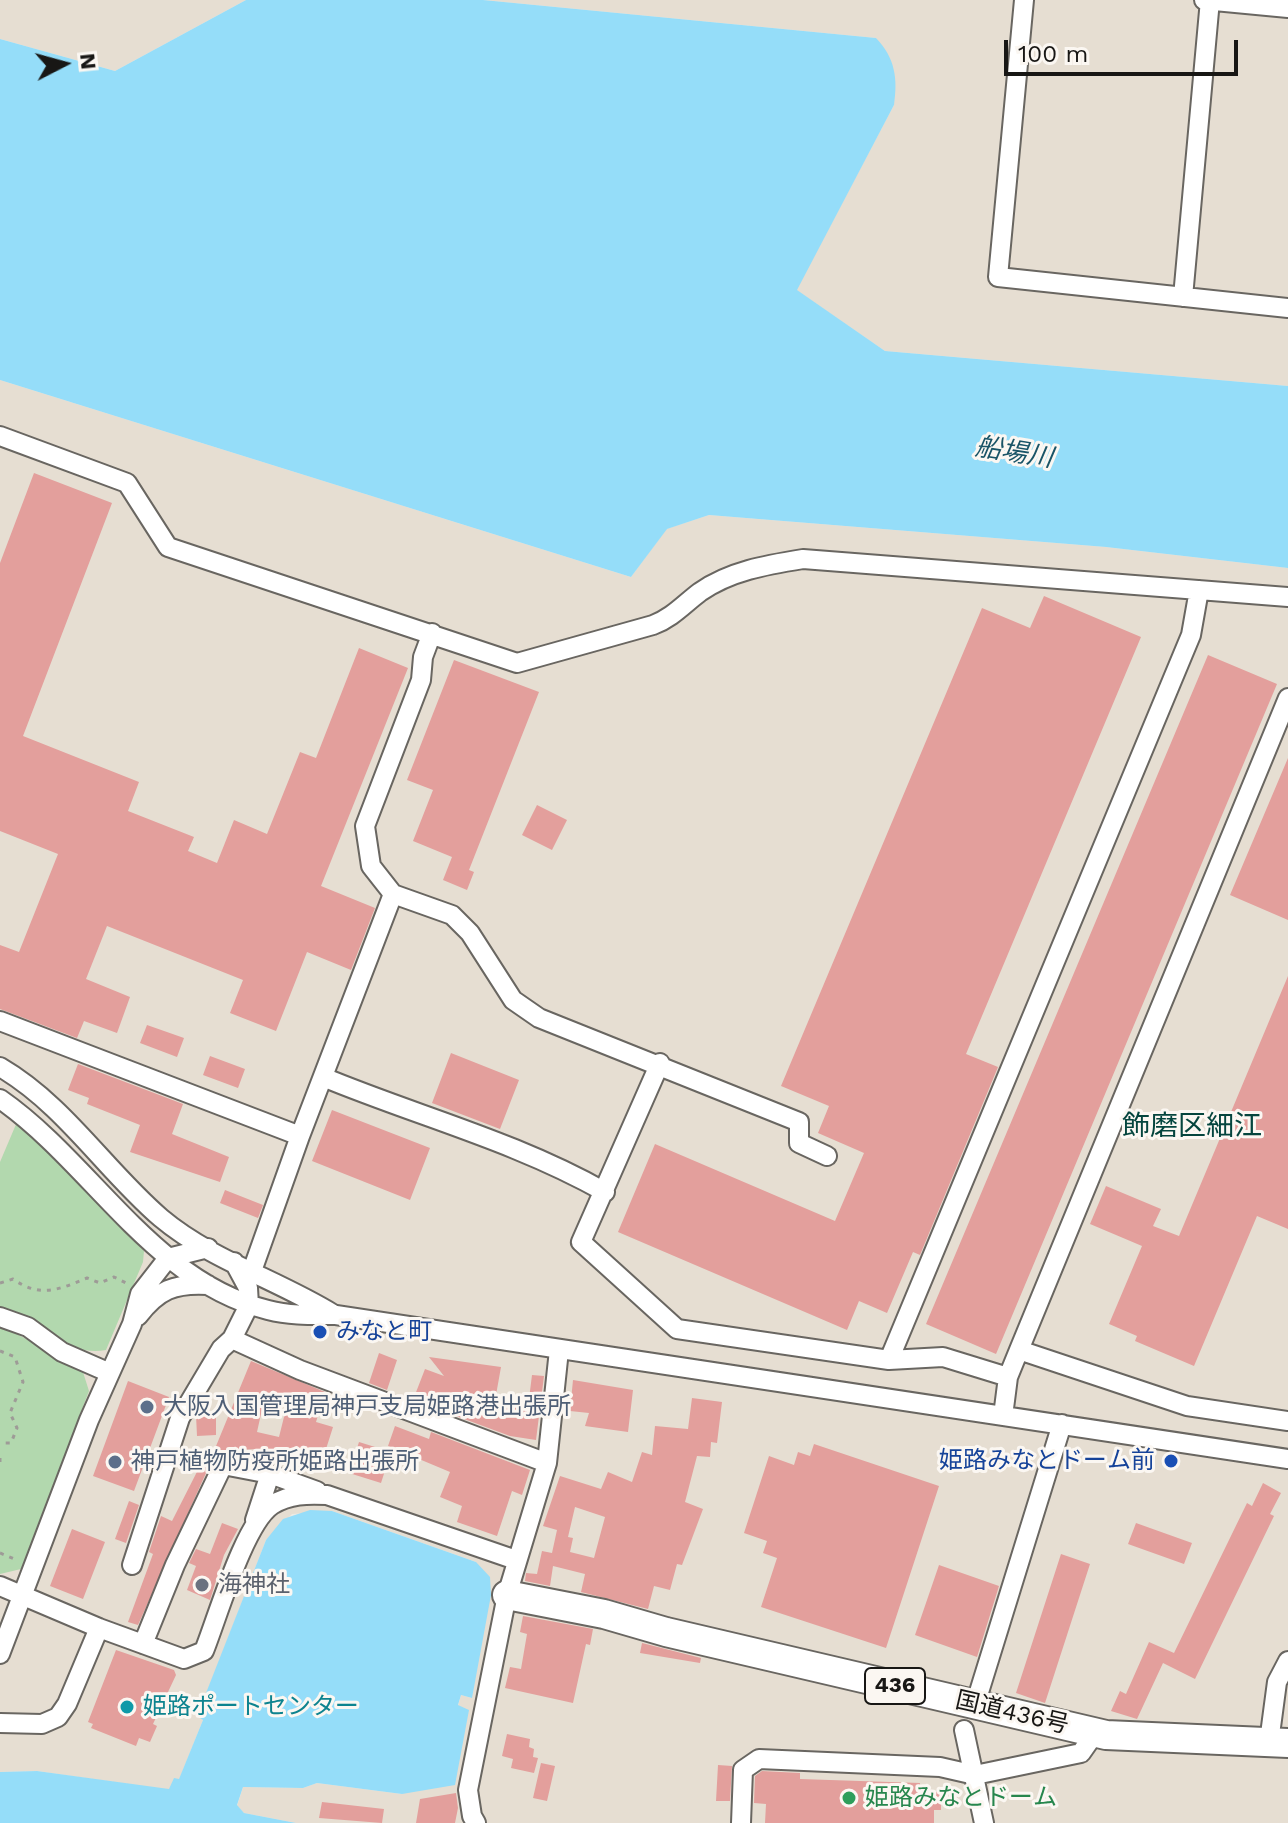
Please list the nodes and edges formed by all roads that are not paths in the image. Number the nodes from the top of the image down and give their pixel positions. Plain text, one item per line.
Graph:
1 (1024, 0) edge
2 (1208, 0) edge
3 (1288, 8) edge
4 (1183, 297) junction
5 (1288, 308) edge
6 (0, 436) edge
7 (1199, 590) junction
8 (1288, 597) edge
9 (432, 633) junction
10 (1288, 698) edge
11 (393, 894) junction
12 (0, 1021) edge
13 (660, 1063) junction
14 (0, 1067) edge
15 (323, 1077) junction
16 (0, 1099) edge
17 (300, 1136) junction
18 (827, 1156) dead end
19 (605, 1192) junction
20 (162, 1218) junction
21 (208, 1248) junction
22 (168, 1258) junction
23 (234, 1262) junction
24 (252, 1271) junction
25 (210, 1285) junction
26 (161, 1291) junction
27 (249, 1305) junction
28 (336, 1315) junction
29 (0, 1317) edge
30 (132, 1324) junction
31 (232, 1339) junction
32 (559, 1350) junction
33 (1019, 1350) junction
34 (889, 1360) junction
35 (110, 1373) junction
36 (1008, 1377) junction
37 (1003, 1416) junction
38 (1288, 1421) edge
39 (1062, 1424) junction
40 (1288, 1459) edge
41 (547, 1463) junction
42 (270, 1474) junction
43 (327, 1495) junction
44 (253, 1525) junction
45 (516, 1560) junction
46 (132, 1565) dead end
47 (0, 1586) edge
48 (507, 1595) junction
49 (22, 1597) junction
50 (99, 1628) junction
51 (143, 1644) junction
52 (0, 1654) edge
53 (1288, 1661) edge
54 (970, 1717) junction
55 (0, 1723) edge
56 (1095, 1733) junction
57 (1279, 1742) edge
58 (975, 1775) junction
59 (476, 1823) edge
60 (741, 1823) edge
61 (984, 1823) edge

1 - 4 street
2 - 3 street
2 - 4 street
4 - 5 street
6 - 9 street
7 - 8 street
7 - 9 street
7 - 34 street
9 - 11 street
10 - 33 street
11 - 13 street
11 - 15 street
12 - 17 street
13 - 18 street
13 - 19 street
14 - 20 street
15 - 17 street
15 - 19 street
16 - 22 street
17 - 24 street
19 - 34 street
20 - 21 street
20 - 22 street
21 - 22 street
21 - 23 street
22 - 25 street
22 - 26 street
22 - 30 street
23 - 24 street
23 - 27 street
24 - 28 street
25 - 26 street
25 - 27 street
26 - 30 street
27 - 28 street
27 - 31 street
28 - 32 street
29 - 35 street
30 - 35 street
31 - 41 street
31 - 46 street
32 - 37 street
32 - 41 street
33 - 36 street
33 - 38 street
34 - 36 street
35 - 49 street
36 - 37 street
37 - 39 street
39 - 40 street
39 - 54 street
41 - 45 street
42 - 43 street
42 - 44 street
42 - 51 street
43 - 44 street
43 - 45 street
44 - 51 street
45 - 48 street
47 - 49 street
48 - 54 highway, 国道436号 / 436
48 - 59 street
49 - 50 street
49 - 52 street
50 - 51 street
50 - 55 street
53 - 57 street
54 - 56 highway, 国道436号 / 436
54 - 58 street
56 - 57 highway, 国道436号 / 436
56 - 58 street
58 - 60 street
58 - 61 street

